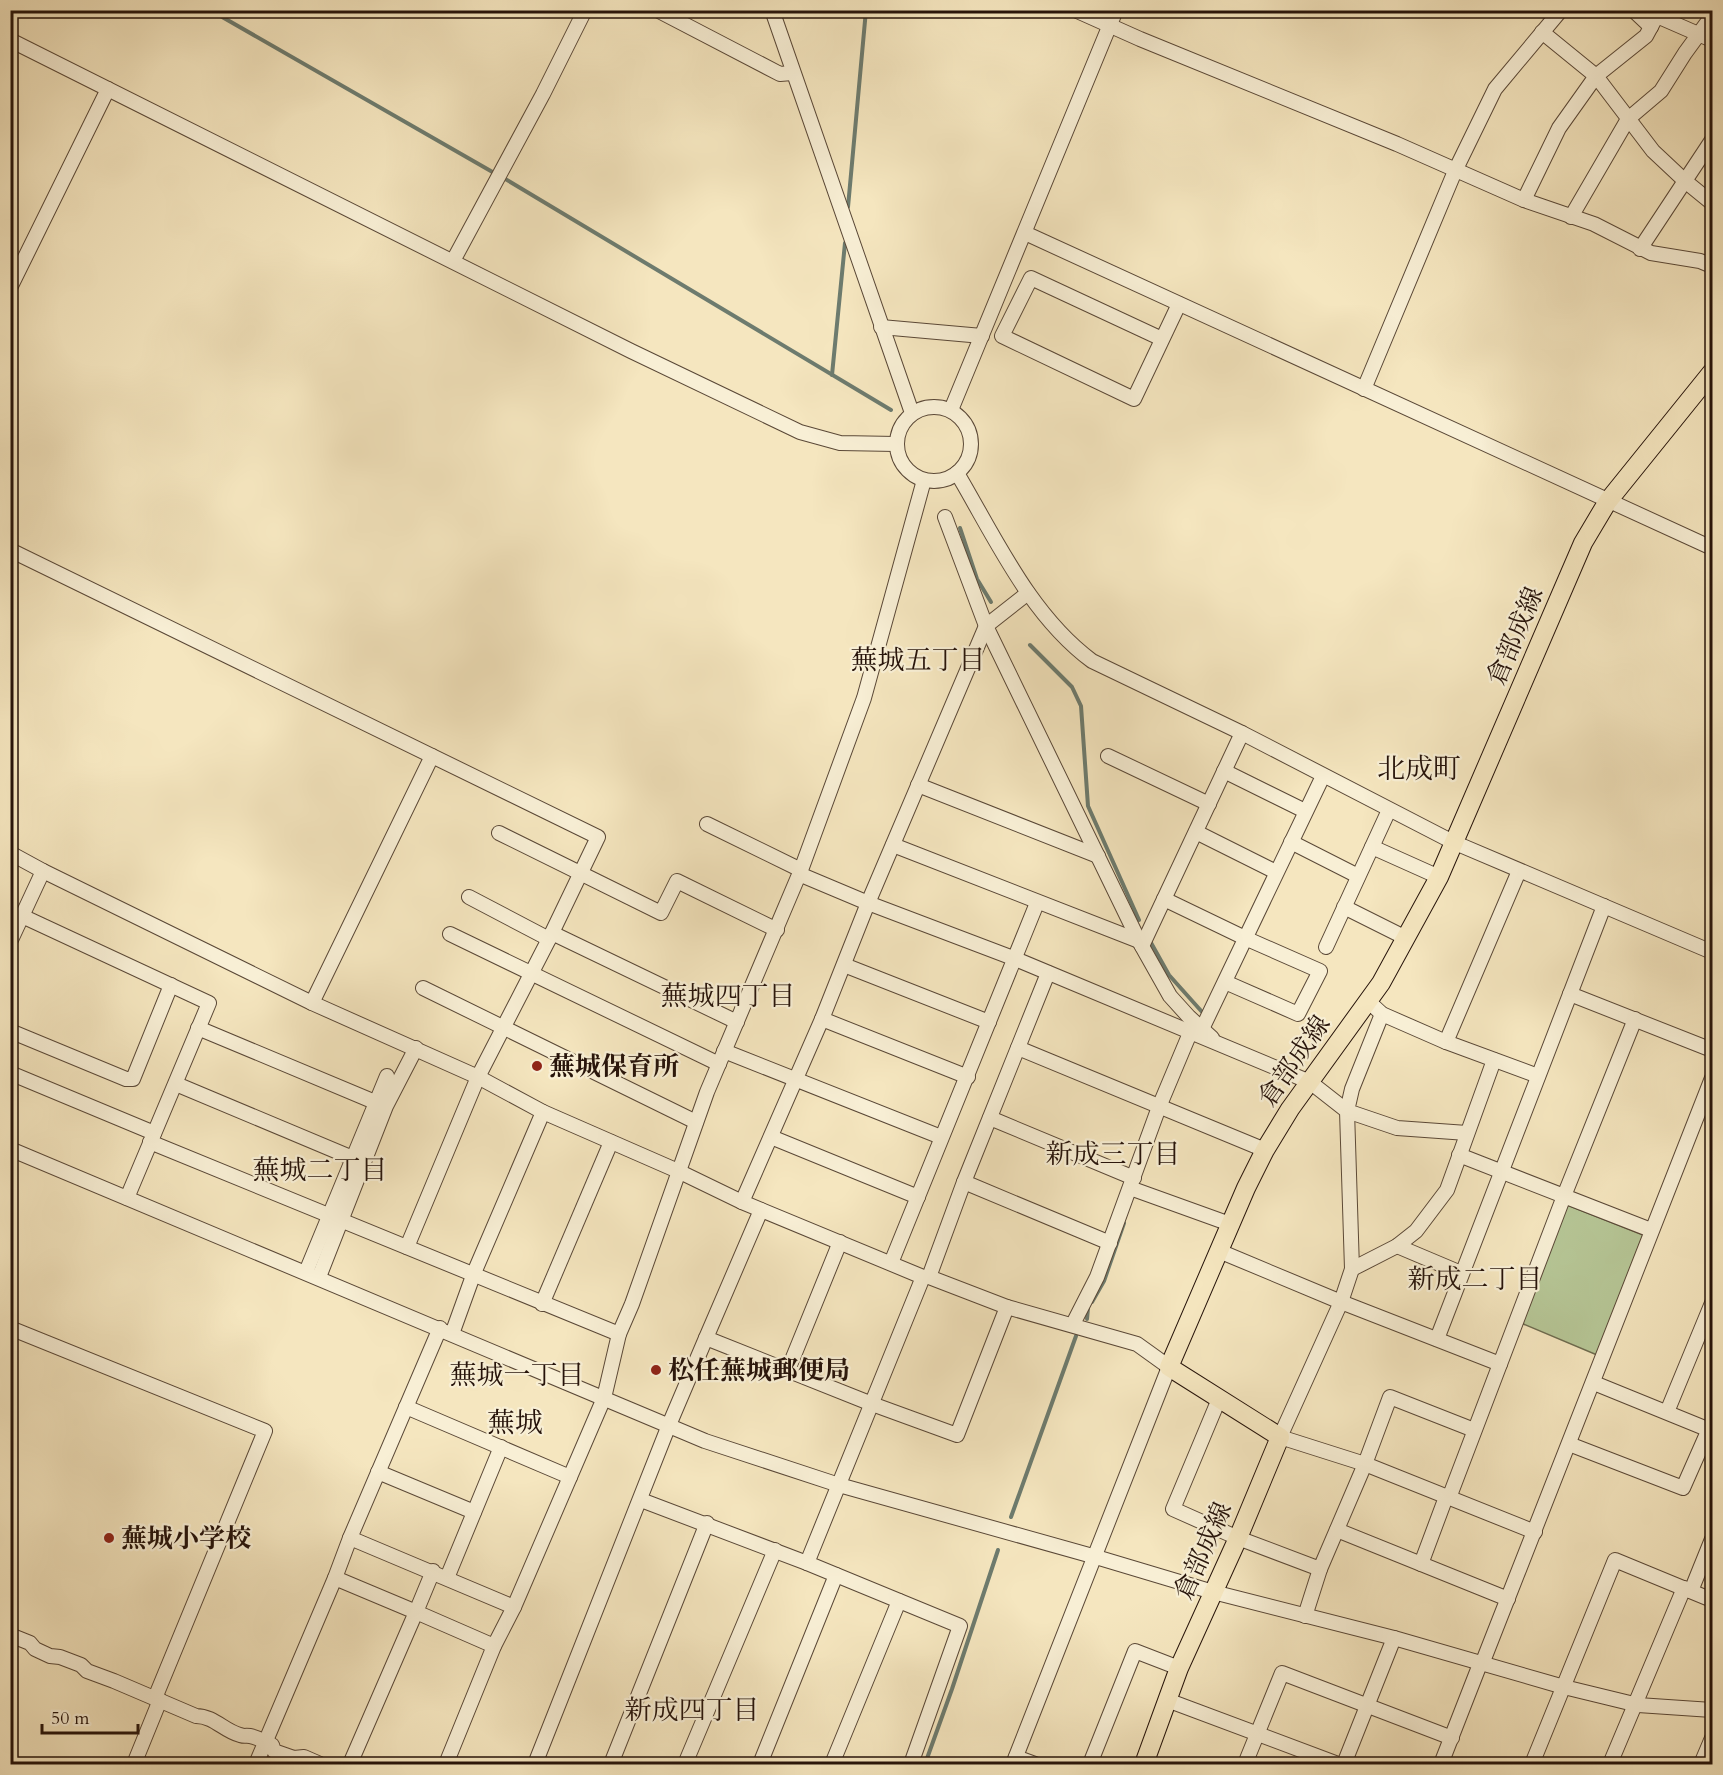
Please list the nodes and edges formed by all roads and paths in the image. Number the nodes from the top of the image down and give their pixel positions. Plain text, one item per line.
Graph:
1 (585, 10) edge
2 (657, 10) edge
3 (772, 10) edge
4 (1075, 10) edge
5 (1116, 10) edge
6 (1561, 10) edge
7 (1633, 10) edge
8 (1713, 16) edge
9 (1656, 18) edge
10 (1110, 25) junction
11 (1542, 32) junction
12 (1699, 34) junction
13 (10, 40) edge
14 (1713, 40) edge
15 (792, 73) junction
16 (1596, 76) junction
17 (108, 89) junction
18 (1628, 119) junction
19 (1713, 140) edge
20 (1455, 171) junction
21 (1685, 181) junction
22 (1524, 200) junction
23 (1713, 202) edge
24 (1571, 217) junction
25 (1024, 233) junction
26 (1640, 249) junction
27 (453, 261) junction
28 (1713, 266) edge
29 (10, 288) edge
30 (1179, 304) junction
31 (881, 327) junction
32 (982, 336) junction
33 (1162, 339) junction
34 (1712, 374) edge
35 (1364, 389) junction
36 (951, 410) junction
37 (912, 413) junction
38 (896, 444) junction
39 (957, 473) junction
40 (924, 480) junction
41 (1608, 501) junction
42 (945, 517) dead end
43 (1713, 548) edge
44 (10, 550) edge
45 (1028, 593) junction
46 (986, 626) junction
47 (1242, 733) junction
48 (432, 756) junction
49 (1108, 756) dead end
50 (1224, 771) junction
51 (1323, 776) junction
52 (918, 785) junction
53 (1209, 804) junction
54 (1389, 810) junction
55 (1305, 811) junction
56 (707, 824) dead end
57 (499, 832) dead end
58 (1196, 832) junction
59 (1291, 842) junction
60 (1453, 842) junction
61 (893, 845) junction
62 (1372, 847) junction
63 (10, 853) edge
64 (1098, 856) junction
65 (43, 871) junction
66 (800, 872) junction
67 (1276, 872) junction
68 (1519, 872) junction
69 (581, 873) junction
70 (1358, 876) junction
71 (1439, 877) junction
72 (469, 897) dead end
73 (1164, 899) junction
74 (868, 903) junction
75 (1037, 903) junction
76 (1604, 906) junction
77 (1344, 907) junction
78 (22, 916) junction
79 (777, 930) junction
80 (450, 934) dead end
81 (550, 936) junction
82 (1245, 938) junction
83 (1406, 938) junction
84 (11, 939) edge
85 (1141, 944) junction
86 (1326, 947) dead end
87 (1713, 952) edge
88 (1013, 958) junction
89 (844, 965) junction
90 (531, 973) junction
91 (1048, 973) junction
92 (1225, 982) junction
93 (171, 986) junction
94 (423, 988) dead end
95 (1570, 994) junction
96 (1368, 1001) junction
97 (312, 1003) junction
98 (1382, 1014) junction
99 (822, 1019) junction
100 (1635, 1019) junction
101 (737, 1022) junction
102 (989, 1022) junction
103 (198, 1028) junction
104 (503, 1028) junction
105 (10, 1031) edge
106 (1196, 1031) junction
107 (1446, 1042) junction
108 (416, 1048) junction
109 (1018, 1048) junction
110 (1713, 1050) edge
111 (722, 1058) junction
112 (1494, 1060) junction
113 (10, 1073) edge
114 (387, 1076) dead end
115 (1538, 1076) junction
116 (478, 1077) junction
117 (968, 1077) junction
118 (1713, 1078) edge
119 (796, 1079) junction
120 (1310, 1082) junction
121 (176, 1084) junction
122 (1709, 1096) edge
123 (380, 1104) junction
124 (1158, 1107) junction
125 (1347, 1111) junction
126 (543, 1112) junction
127 (990, 1118) junction
128 (696, 1122) junction
129 (1467, 1133) junction
130 (152, 1137) junction
131 (771, 1137) junction
132 (941, 1137) junction
133 (611, 1142) junction
134 (10, 1149) edge
135 (1265, 1150) junction
136 (1459, 1155) junction
137 (358, 1160) junction
138 (678, 1171) junction
139 (1501, 1172) junction
140 (964, 1182) junction
141 (1132, 1183) junction
142 (1564, 1196) junction
143 (918, 1197) junction
144 (127, 1198) junction
145 (742, 1202) junction
146 (761, 1210) junction
147 (337, 1216) junction
148 (1230, 1224) junction
149 (1652, 1230) junction
150 (840, 1242) junction
151 (1110, 1243) junction
152 (1397, 1246) junction
153 (407, 1247) junction
154 (1219, 1251) junction
155 (891, 1263) junction
156 (1352, 1269) junction
157 (306, 1272) junction
158 (474, 1273) junction
159 (1461, 1273) junction
160 (319, 1277) junction
161 (926, 1277) junction
162 (1341, 1302) junction
163 (542, 1304) junction
164 (1713, 1304) edge
165 (1007, 1307) junction
166 (1073, 1324) junction
167 (10, 1328) edge
168 (446, 1331) junction
169 (619, 1334) junction
170 (706, 1338) junction
171 (1437, 1339) junction
172 (1500, 1364) junction
173 (1169, 1367) junction
174 (788, 1370) junction
175 (1594, 1383) junction
176 (604, 1398) junction
177 (1219, 1399) junction
178 (872, 1404) junction
179 (406, 1407) junction
180 (1667, 1412) junction
181 (669, 1425) junction
182 (1474, 1430) junction
183 (1711, 1430) edge
184 (1280, 1437) junction
185 (1569, 1444) junction
186 (501, 1448) junction
187 (1365, 1464) junction
188 (378, 1472) junction
189 (570, 1477) junction
190 (839, 1485) junction
191 (1448, 1498) junction
192 (640, 1500) junction
193 (474, 1512) junction
194 (707, 1524) junction
195 (1337, 1530) junction
196 (1535, 1532) junction
197 (350, 1538) junction
198 (1238, 1538) junction
199 (1713, 1539) edge
200 (775, 1550) junction
201 (1096, 1557) junction
202 (807, 1563) junction
203 (1421, 1564) junction
204 (1320, 1569) junction
205 (433, 1571) junction
206 (836, 1575) junction
207 (335, 1578) junction
208 (447, 1578) junction
209 (1688, 1590) junction
210 (1213, 1592) junction
211 (1508, 1599) junction
212 (1713, 1600) edge
213 (899, 1601) junction
214 (514, 1607) junction
215 (416, 1612) junction
216 (1305, 1616) junction
217 (10, 1635) edge
218 (1394, 1638) junction
219 (494, 1646) junction
220 (1481, 1664) junction
221 (1179, 1668) junction
222 (1564, 1687) junction
223 (157, 1699) junction
224 (1167, 1700) junction
225 (1636, 1704) junction
226 (1367, 1705) junction
227 (1713, 1710) edge
228 (1258, 1734) junction
229 (1452, 1738) junction
230 (1713, 1738) edge
231 (265, 1741) junction
232 (1015, 1761) edge
233 (134, 1764) edge
234 (256, 1764) edge
235 (320, 1764) edge
236 (350, 1764) edge
237 (446, 1764) edge
238 (535, 1764) edge
239 (611, 1764) edge
240 (685, 1764) edge
241 (760, 1764) edge
242 (832, 1764) edge
243 (911, 1764) edge
244 (1035, 1764) edge
245 (1090, 1764) edge
246 (1144, 1764) edge
247 (1245, 1764) edge
248 (1338, 1764) edge
249 (1344, 1764) edge
250 (1442, 1764) edge
251 (1532, 1764) edge
252 (1610, 1764) edge
253 (1701, 1764) edge

1 - 27 street
2 - 15 street
3 - 15 street
4 - 10 street
5 - 10 street
6 - 11 street
7 - 9 street
8 - 12 street
9 - 12 street
9 - 16 street
10 - 20 street
10 - 25 street
11 - 16 street
11 - 20 street
12 - 14 street
12 - 18 street
13 - 17 street
15 - 31 street
16 - 18 street
16 - 22 street
17 - 27 street
17 - 29 street
18 - 21 street
18 - 24 street
19 - 21 street
20 - 22 street
20 - 35 street
21 - 23 street
21 - 26 street
22 - 24 street
24 - 26 street
25 - 30 street
25 - 32 street
26 - 28 street
27 - 38 street
30 - 33 street
30 - 35 street
31 - 32 street
31 - 37 street
32 - 36 street
33 - 33 street
34 - 41 main road, 倉部成線
35 - 41 street
36 - 37 street
36 - 39 street
37 - 38 street
38 - 40 street
39 - 40 street
39 - 45 street
40 - 66 street
41 - 43 street
41 - 60 main road, 倉部成線
42 - 46 street
44 - 48 street
45 - 46 street
45 - 47 street
46 - 52 street
46 - 64 street
47 - 50 street
47 - 51 street
48 - 69 street
48 - 97 street
49 - 53 street
50 - 53 street
50 - 55 street
51 - 54 street
51 - 55 street
52 - 61 street
52 - 64 street
53 - 58 street
54 - 60 street
54 - 62 street
55 - 59 street
56 - 66 street
57 - 69 street
58 - 67 street
58 - 73 street
59 - 67 street
59 - 70 street
60 - 68 street
60 - 71 main road, 倉部成線
61 - 74 street
61 - 75 street
62 - 70 street
62 - 71 street
63 - 65 street
64 - 85 street
65 - 78 street
65 - 97 street
66 - 74 street
66 - 79 street
67 - 82 street
68 - 76 street
68 - 107 street
69 - 79 street
69 - 81 street
70 - 77 street
71 - 83 main road, 倉部成線
72 - 81 street
73 - 82 street
73 - 85 street
74 - 88 street
74 - 89 street
75 - 85 street
75 - 88 street
76 - 87 street
76 - 95 street
77 - 83 street
77 - 86 street
78 - 84 street
78 - 93 street
79 - 101 street
80 - 90 street
81 - 90 street
81 - 101 street
82 - 92 street
82 - 92 street
83 - 96 main road, 倉部成線
85 - 106 street
88 - 91 street
88 - 102 street
89 - 99 street
89 - 102 street
90 - 104 street
90 - 111 street
91 - 106 street
91 - 109 street
92 - 106 street
93 - 103 street
93 - 105 street
94 - 104 street
95 - 100 street
95 - 115 street
96 - 98 street
96 - 120 main road, 倉部成線
97 - 108 street
98 - 107 street
98 - 125 street
99 - 117 street
99 - 119 street
100 - 110 street
100 - 142 street
101 - 111 street
102 - 117 street
103 - 121 street
103 - 123 street
104 - 116 street
104 - 128 street
106 - 120 street
106 - 124 street
107 - 112 street
108 - 116 street
108 - 123 street
109 - 124 street
109 - 127 street
111 - 119 street
111 - 128 street
112 - 115 street
112 - 129 street
113 - 130 street
114 - 123 street
115 - 139 street
116 - 126 street
116 - 153 street
117 - 132 street
118 - 122 street
119 - 131 street
119 - 132 street
120 - 125 street
120 - 135 main road, 倉部成線
121 - 130 street
121 - 137 street
122 - 149 street
123 - 137 street
124 - 135 street
124 - 141 street
125 - 129 street
125 - 156 street
126 - 133 street
126 - 158 street
127 - 140 street
127 - 141 street
128 - 138 street
129 - 136 street
130 - 144 street
130 - 147 street
131 - 143 street
131 - 145 street
132 - 143 street
133 - 138 street
133 - 163 street
134 - 144 street
135 - 148 main road, 倉部成線
136 - 139 street
136 - 152 street
137 - 147 street
138 - 145 street
138 - 169 street
139 - 142 street
139 - 159 street
140 - 151 street
140 - 161 street
141 - 148 street
141 - 151 street
142 - 149 street
142 - 172 street
143 - 155 street
144 - 157 street
145 - 146 street
146 - 150 street
146 - 170 street
147 - 153 street
147 - 157 street
147 - 160 street
148 - 154 main road, 倉部成線
149 - 175 street
150 - 155 street
150 - 174 street
151 - 166 street
152 - 156 street
152 - 159 street
153 - 158 street
154 - 162 street
154 - 173 main road, 倉部成線
155 - 161 street
156 - 162 street
157 - 160 street
158 - 163 street
158 - 168 street
159 - 171 street
160 - 168 street
161 - 165 street
161 - 178 street
162 - 171 street
162 - 184 street
163 - 169 street
164 - 180 street
165 - 166 street
165 - 178 street
166 - 173 street
167 - 223 street
168 - 176 street
168 - 179 street
169 - 176 street
170 - 174 street
170 - 181 street
171 - 172 street
172 - 182 street
173 - 177 main road
173 - 201 street
174 - 178 street
175 - 180 street
175 - 185 street
176 - 181 street
176 - 189 street
177 - 184 main road
177 - 198 street
178 - 190 street
179 - 186 street
179 - 188 street
180 - 183 street
181 - 190 street
181 - 192 street
182 - 187 street
182 - 191 street
183 - 185 street
184 - 187 street
184 - 198 main road, 倉部成線
185 - 196 street
186 - 189 street
186 - 193 street
187 - 191 street
187 - 195 street
188 - 193 street
188 - 197 street
189 - 214 street
190 - 201 street
190 - 202 street
191 - 196 street
191 - 203 street
192 - 194 street
192 - 238 street
193 - 208 street
194 - 200 street
194 - 239 street
195 - 203 street
195 - 204 street
196 - 211 street
197 - 205 street
197 - 207 street
198 - 204 street
198 - 210 main road, 倉部成線
199 - 209 street
200 - 202 street
200 - 240 street
201 - 210 street
201 - 232 street
202 - 206 street
203 - 211 street
204 - 216 street
205 - 208 street
205 - 215 street
206 - 213 street
206 - 241 street
207 - 215 street
207 - 231 street
208 - 214 street
209 - 212 street
209 - 222 street
209 - 225 street
210 - 216 street
210 - 221 main road, 倉部成線
211 - 220 street
213 - 242 street
213 - 243 street
214 - 219 street
215 - 219 street
215 - 236 street
216 - 218 street
217 - 223 street
218 - 220 street
218 - 226 street
219 - 237 street
220 - 222 street
220 - 229 street
221 - 224 main road, 倉部成線
221 - 245 street
222 - 225 street
222 - 251 street
223 - 231 street
223 - 233 street
224 - 228 street
224 - 246 main road, 倉部成線
225 - 227 street
225 - 252 street
226 - 228 street
226 - 229 street
226 - 249 street
228 - 247 street
228 - 248 street
229 - 250 street
230 - 253 street
231 - 234 street
231 - 235 street
232 - 244 street

